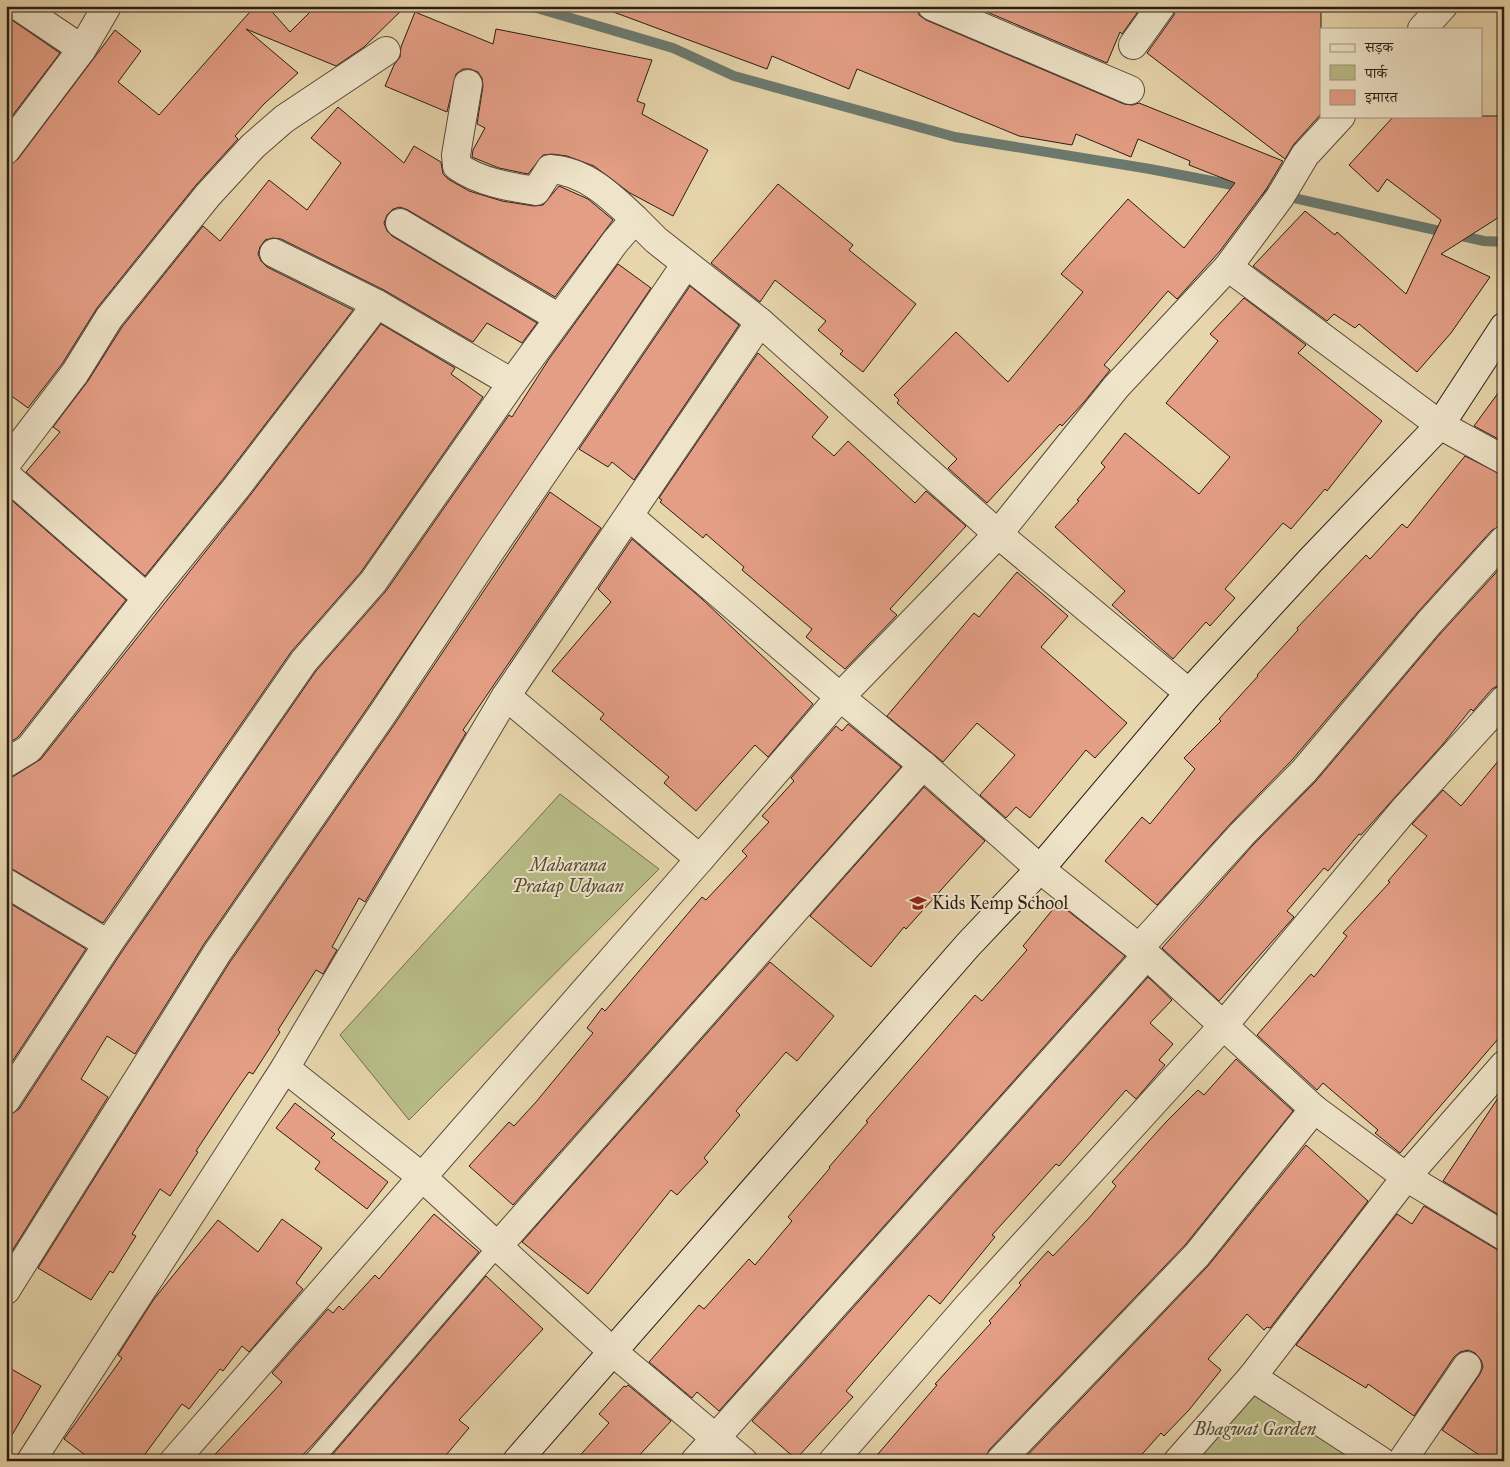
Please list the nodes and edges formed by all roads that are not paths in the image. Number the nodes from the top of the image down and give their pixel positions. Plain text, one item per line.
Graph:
1 (18, 6) edge
2 (107, 6) edge
3 (932, 6) edge
4 (1162, 6) edge
5 (1443, 6) edge
6 (1423, 28) edge
7 (1133, 45) dead end
8 (82, 49) junction
9 (386, 51) dead end
10 (468, 84) dead end
11 (1130, 90) dead end
12 (1339, 118) edge
13 (6, 150) edge
14 (635, 219) junction
15 (400, 223) dead end
16 (274, 253) dead end
17 (686, 264) junction
18 (1228, 267) junction
19 (377, 304) junction
20 (559, 318) junction
21 (760, 322) junction
22 (1504, 327) edge
23 (512, 383) junction
24 (1440, 424) junction
25 (8, 460) edge
26 (1504, 460) edge
27 (629, 516) junction
28 (998, 534) junction
29 (1504, 540) edge
30 (146, 598) junction
31 (1189, 693) junction
32 (506, 696) junction
33 (840, 697) junction
34 (1504, 700) edge
35 (1495, 726) edge
36 (6, 764) edge
37 (923, 765) junction
38 (700, 859) junction
39 (1040, 869) junction
40 (6, 883) edge
41 (108, 944) junction
42 (1143, 952) junction
43 (1224, 1026) junction
44 (1504, 1065) edge
45 (285, 1068) junction
46 (6, 1100) edge
47 (1314, 1109) junction
48 (422, 1177) junction
49 (1406, 1177) junction
50 (1504, 1236) edge
51 (498, 1246) junction
52 (6, 1290) edge
53 (613, 1352) junction
54 (1467, 1366) dead end
55 (1252, 1377) junction
56 (715, 1439) junction
57 (31, 1461) edge
58 (174, 1461) edge
59 (313, 1461) edge
60 (517, 1461) edge
61 (696, 1461) edge
62 (743, 1461) edge
63 (833, 1461) edge
64 (1000, 1461) edge
65 (1178, 1461) edge
66 (1381, 1461) edge
67 (1402, 1461) edge

1 - 8 street
2 - 8 street
3 - 11 street
4 - 7 street
5 - 6 street
8 - 13 street
9 - 25 street
10 - 14 street
12 - 18 street
14 - 17 street
14 - 20 street
15 - 20 street
16 - 19 street
17 - 21 street
17 - 52 street
18 - 24 street
18 - 28 street
19 - 23 street
19 - 30 street
20 - 23 street
21 - 27 street
21 - 28 street
22 - 24 street
23 - 41 street
24 - 26 street
24 - 31 street
25 - 30 street
27 - 32 street
27 - 33 street
28 - 31 street
28 - 33 street
29 - 42 street
30 - 36 street
31 - 39 street
32 - 38 street
32 - 45 street
33 - 37 street
33 - 38 street
34 - 35 street
35 - 43 street
37 - 39 street
37 - 51 street
38 - 48 street
39 - 42 street
39 - 53 street
40 - 41 street
41 - 46 street
42 - 43 street
42 - 56 street
43 - 47 street
43 - 63 street
44 - 49 street
45 - 48 street
45 - 57 street
47 - 49 street
47 - 64 street
48 - 51 street
48 - 58 street
49 - 50 street
49 - 55 street
51 - 53 street
51 - 59 lane
53 - 56 street
53 - 60 street
54 - 67 street
55 - 65 street
55 - 66 street
56 - 61 street
56 - 62 street

